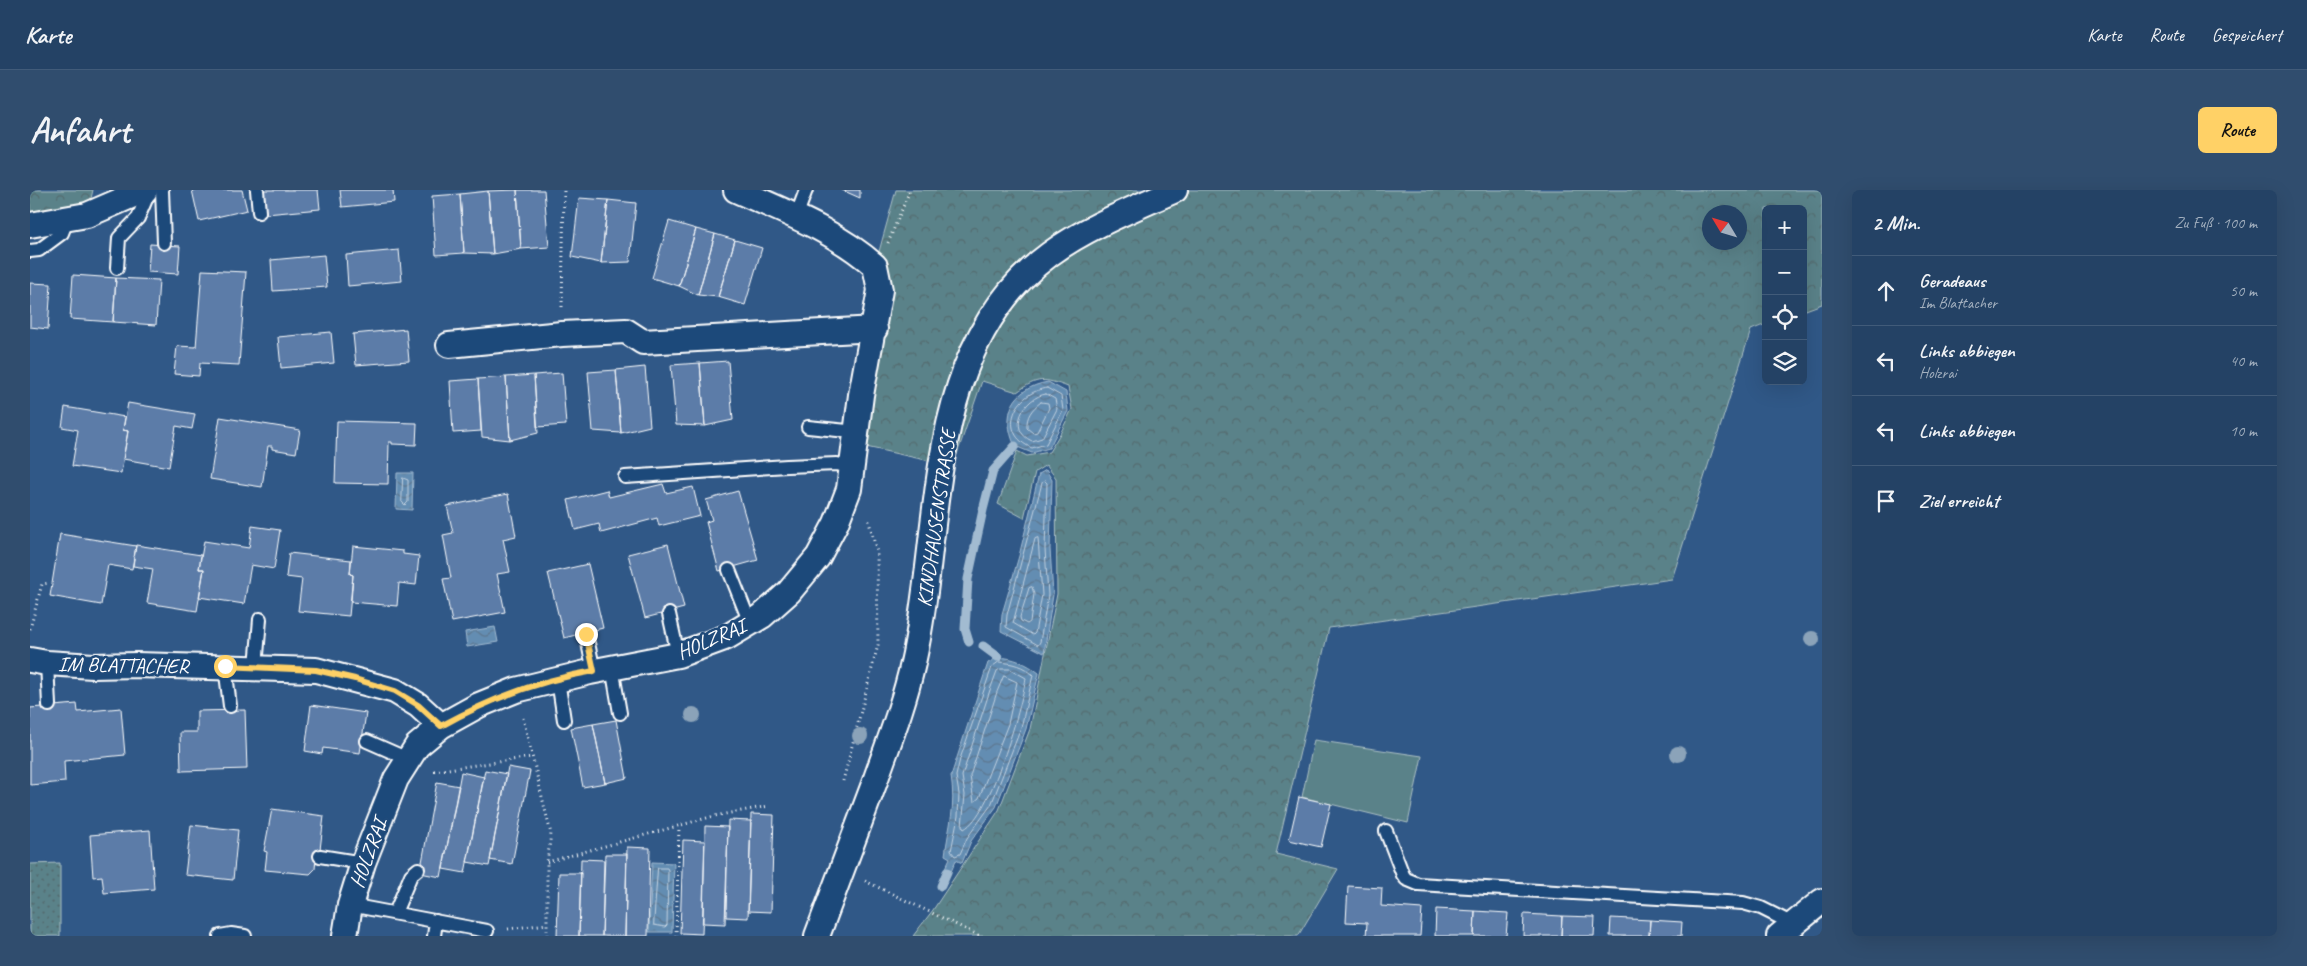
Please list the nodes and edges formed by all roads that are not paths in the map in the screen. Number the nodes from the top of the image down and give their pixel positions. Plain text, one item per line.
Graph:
1 (145, 190) edge
2 (150, 190) edge
3 (162, 190) edge
4 (257, 190) edge
5 (736, 190) edge
6 (806, 190) edge
7 (1175, 190) edge
8 (258, 212) dead end
9 (796, 217) junction
10 (68, 218) junction
11 (30, 225) edge
12 (164, 243) dead end
13 (30, 251) edge
14 (117, 268) dead end
15 (874, 329) junction
16 (449, 345) dead end
17 (808, 427) dead end
18 (857, 432) junction
19 (625, 477) dead end
20 (851, 478) junction
21 (728, 570) dead end
22 (669, 614) dead end
23 (260, 619) dead end
24 (750, 623) junction
25 (586, 634) dead end
26 (678, 655) junction
27 (38, 662) edge
28 (225, 666) junction
29 (256, 667) junction
30 (603, 669) junction
31 (558, 680) junction
32 (48, 705) dead end
33 (230, 706) dead end
34 (620, 712) dead end
35 (564, 720) dead end
36 (441, 726) junction
37 (367, 741) dead end
38 (405, 763) junction
39 (1386, 831) dead end
40 (320, 856) dead end
41 (363, 863) junction
42 (418, 869) dead end
43 (1822, 902) edge
44 (350, 905) junction
45 (395, 914) junction
46 (436, 921) junction
47 (487, 930) road end
48 (1786, 930) edge
49 (471, 932) edge
50 (220, 936) edge
51 (245, 936) edge
52 (345, 936) edge
53 (434, 936) edge
54 (817, 936) edge

1 - 10 street
2 - 14 lane
3 - 12 lane
4 - 8 lane
5 - 9 street
6 - 9 lane
7 - 54 street, KINDHAUSENSTRASSE
9 - 15 street, HOLZRAI
10 - 11 street
10 - 13 lane
15 - 16 street
15 - 18 street, HOLZRAI
17 - 18 lane
18 - 20 street, HOLZRAI
19 - 20 lane
20 - 24 street, HOLZRAI
21 - 24 lane
22 - 26 lane
23 - 29 lane
24 - 26 street, HOLZRAI
25 - 30 lane
26 - 30 street, HOLZRAI
27 - 28 street, IM BLATTACHER
27 - 32 lane
28 - 29 street, IM BLATTACHER
28 - 33 lane
29 - 36 street, IM BLATTACHER
30 - 31 street, HOLZRAI
30 - 34 lane
31 - 35 lane
31 - 36 street, HOLZRAI
36 - 38 street, HOLZRAI
37 - 38 lane
38 - 41 street, HOLZRAI
39 - 48 lane
40 - 41 lane
41 - 44 street, HOLZRAI
42 - 45 lane
43 - 48 street
44 - 45 lane
44 - 52 street, HOLZRAI
45 - 46 lane
46 - 49 lane
46 - 53 lane
47 - 49 lane
50 - 51 lane

